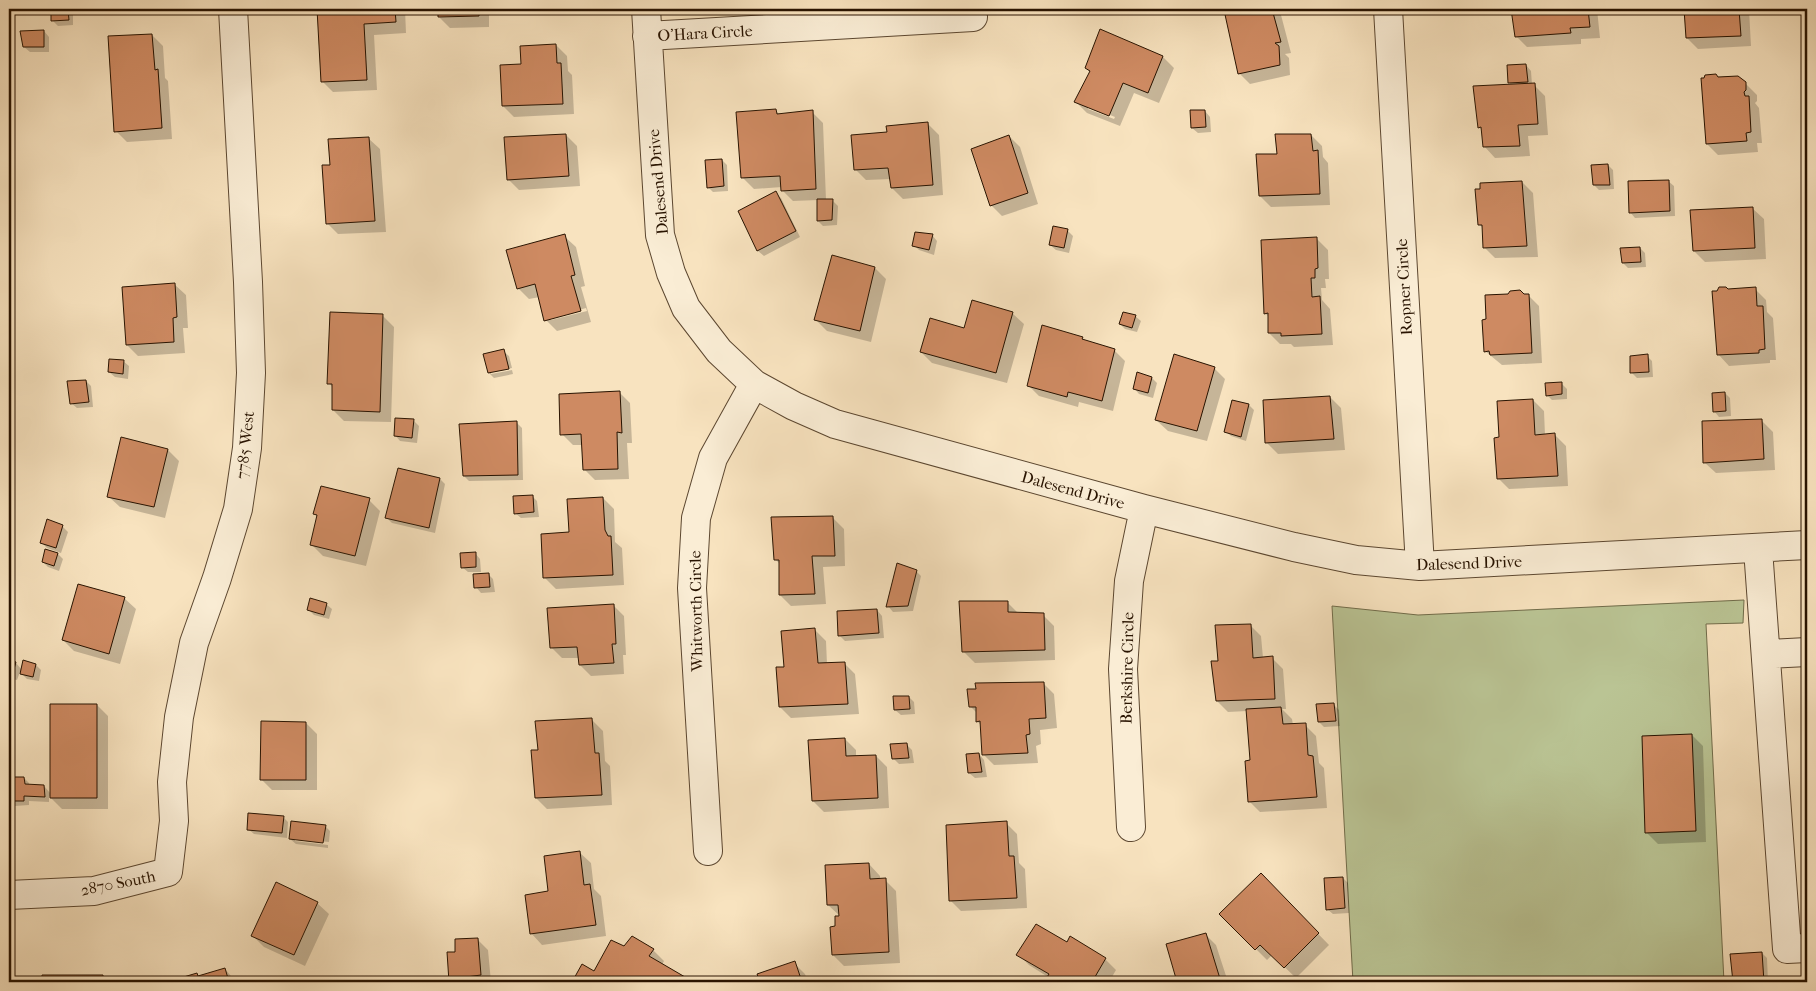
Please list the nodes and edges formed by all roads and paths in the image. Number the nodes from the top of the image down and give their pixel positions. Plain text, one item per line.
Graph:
1 (233, 9) edge
2 (646, 9) edge
3 (1388, 9) edge
4 (973, 17) dead end
5 (647, 36) junction
6 (754, 384) junction
7 (1144, 509) junction
8 (1807, 545) edge
9 (1758, 549) junction
10 (1420, 566) junction
11 (1807, 652) edge
12 (1766, 654) junction
13 (1131, 827) dead end
14 (708, 851) dead end
15 (168, 872) joint
16 (9, 895) edge
17 (1807, 948) edge

1 - 15 street, 7785 West
2 - 5 street, Dalesend Drive
3 - 10 street, Ropner Circle
4 - 5 street, O'Hara Circle
5 - 6 street, Dalesend Drive
6 - 7 street, Dalesend Drive
6 - 14 street, Whitworth Circle
7 - 10 street, Dalesend Drive
7 - 13 street, Berkshire Circle
8 - 9 street, Dalesend Drive
9 - 10 street, Dalesend Drive
9 - 12 street
11 - 12 street
12 - 17 street
15 - 16 street, 2870 South

